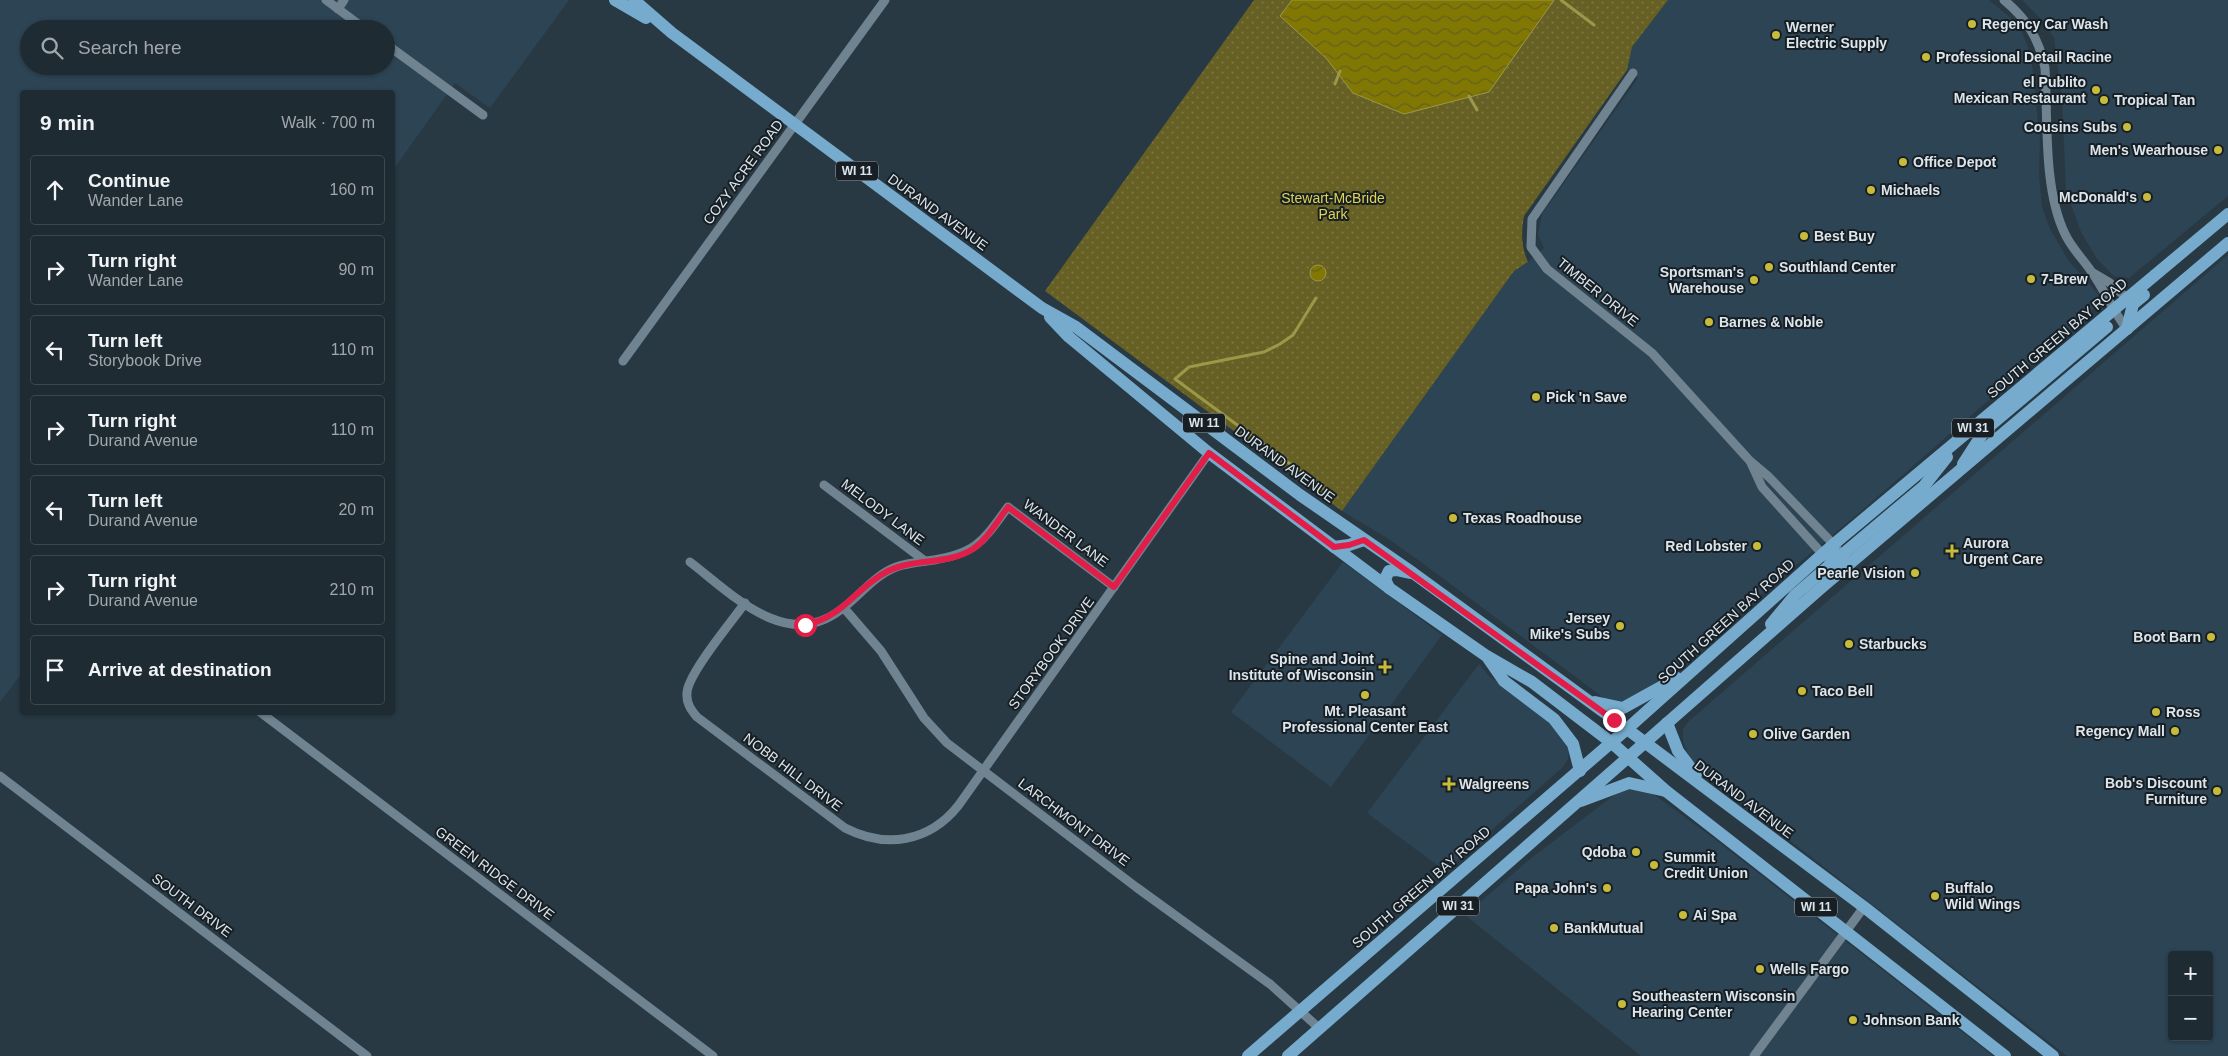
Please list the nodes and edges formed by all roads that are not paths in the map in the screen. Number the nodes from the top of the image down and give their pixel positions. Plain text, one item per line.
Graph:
1 (326, 0) edge
2 (344, 0) edge
3 (615, 0) edge
4 (634, 0) edge
5 (885, 0) edge
6 (2004, 0) edge
7 (338, 9) junction
8 (353, 20) edge
9 (672, 33) junction
10 (395, 51) edge
11 (1633, 73) dead end
12 (483, 115) dead end
13 (795, 124) junction
14 (2228, 214) edge
15 (2228, 220) edge
16 (2228, 242) edge
17 (2093, 273) junction
18 (2130, 301) junction
19 (1042, 308) junction
20 (2115, 313) junction
21 (2144, 315) junction
22 (2128, 329) junction
23 (623, 361) dead end
24 (1963, 436) junction
25 (1209, 453) junction
26 (1750, 461) junction
27 (1954, 476) junction
28 (824, 485) dead end
29 (1364, 540) junction
30 (1834, 544) junction
31 (1334, 547) junction
32 (1847, 559) junction
33 (690, 562) dead end
34 (925, 562) junction
35 (1831, 564) junction
36 (1413, 573) junction
37 (1114, 587) junction
38 (1389, 588) junction
39 (745, 603) junction
40 (844, 608) junction
41 (1485, 655) junction
42 (1702, 662) junction
43 (1585, 699) junction
44 (264, 715) edge
45 (1667, 723) junction
46 (1627, 730) junction
47 (1612, 742) junction
48 (1644, 742) junction
49 (1628, 756) junction
50 (983, 771) junction
51 (1580, 771) junction
52 (0, 776) edge
53 (1706, 789) junction
54 (1666, 791) junction
55 (1574, 804) junction
56 (1864, 907) junction
57 (1847, 931) junction
58 (1300, 1010) junction
59 (1320, 1028) junction
60 (367, 1056) edge
61 (713, 1056) edge
62 (1248, 1056) edge
63 (1288, 1056) edge
64 (1754, 1056) edge
65 (2005, 1056) edge
66 (2053, 1056) edge

1 - 7 street
2 - 7 street
3 - 9 main road, DURAND AVENUE / WI 11
4 - 9 main road, DURAND AVENUE / WI 11
5 - 13 street, COZY ACRE ROAD
6 - 17 street
7 - 8 street
9 - 13 main road, DURAND AVENUE / WI 11
10 - 12 street
11 - 26 street, TIMBER DRIVE
13 - 19 main road, DURAND AVENUE / WI 11
13 - 23 street, COZY ACRE ROAD
14 - 18 main road, SOUTH GREEN BAY ROAD
15 - 18 main road
16 - 21 main road, SOUTH GREEN BAY ROAD / WI 31
17 - 18 street
17 - 20 street
18 - 20 main road
18 - 21 street
18 - 22 main road
19 - 25 main road, DURAND AVENUE / WI 11
19 - 29 main road, DURAND AVENUE / WI 11
20 - 22 street
20 - 24 main road, SOUTH GREEN BAY ROAD / WI 31
20 - 27 main road
21 - 22 main road, SOUTH GREEN BAY ROAD / WI 31
22 - 27 main road, SOUTH GREEN BAY ROAD / WI 31
24 - 30 main road, SOUTH GREEN BAY ROAD / WI 31
24 - 32 main road
25 - 31 main road, DURAND AVENUE / WI 11
25 - 37 street, STORYBOOK DRIVE
26 - 30 street, TIMBER DRIVE
26 - 35 street, TIMBER DRIVE
27 - 32 main road, SOUTH GREEN BAY ROAD / WI 31
28 - 34 street, MELODY LANE
29 - 31 main road
29 - 36 main road, DURAND AVENUE / WI 11
30 - 32 street, TIMBER DRIVE
30 - 35 main road, SOUTH GREEN BAY ROAD / WI 31
31 - 38 main road, DURAND AVENUE / WI 11
32 - 35 main road, SOUTH GREEN BAY ROAD / WI 31
33 - 39 street, WANDER LANE
34 - 37 street, WANDER LANE
34 - 40 street, WANDER LANE
35 - 42 main road, SOUTH GREEN BAY ROAD / WI 31
35 - 45 main road, SOUTH GREEN BAY ROAD / WI 31
36 - 38 main road
36 - 43 main road, DURAND AVENUE / WI 11
37 - 50 street, STORYBOOK DRIVE
38 - 41 main road, DURAND AVENUE / WI 11
39 - 40 street, WANDER LANE
39 - 50 street, NOBB HILL DRIVE
40 - 50 street, LARCHMONT DRIVE
41 - 47 main road, DURAND AVENUE / WI 11
41 - 51 main road
42 - 43 main road
42 - 46 main road, SOUTH GREEN BAY ROAD / WI 31
43 - 46 main road, DURAND AVENUE / WI 11
44 - 61 street, GREEN RIDGE DRIVE
45 - 48 main road, SOUTH GREEN BAY ROAD / WI 31
45 - 53 main road
46 - 47 main road, SOUTH GREEN BAY ROAD / WI 31
46 - 48 main road, DURAND AVENUE / WI 11
47 - 49 main road, DURAND AVENUE / WI 11
47 - 51 main road, SOUTH GREEN BAY ROAD / WI 31
48 - 49 main road, SOUTH GREEN BAY ROAD / WI 31
48 - 53 main road, DURAND AVENUE / WI 11
49 - 54 main road, DURAND AVENUE / WI 11
49 - 55 main road, SOUTH GREEN BAY ROAD / WI 31
50 - 58 street, LARCHMONT DRIVE
51 - 58 main road, SOUTH GREEN BAY ROAD / WI 31
52 - 60 street, SOUTH DRIVE
53 - 56 main road, DURAND AVENUE / WI 11
54 - 55 main road
54 - 57 main road, DURAND AVENUE / WI 11
55 - 59 main road, SOUTH GREEN BAY ROAD / WI 31
56 - 57 street
56 - 66 main road, DURAND AVENUE / WI 11
57 - 64 street
57 - 65 main road, DURAND AVENUE / WI 11
58 - 59 street, LARCHMONT DRIVE
58 - 62 main road, SOUTH GREEN BAY ROAD / WI 31
59 - 63 main road, SOUTH GREEN BAY ROAD / WI 31

